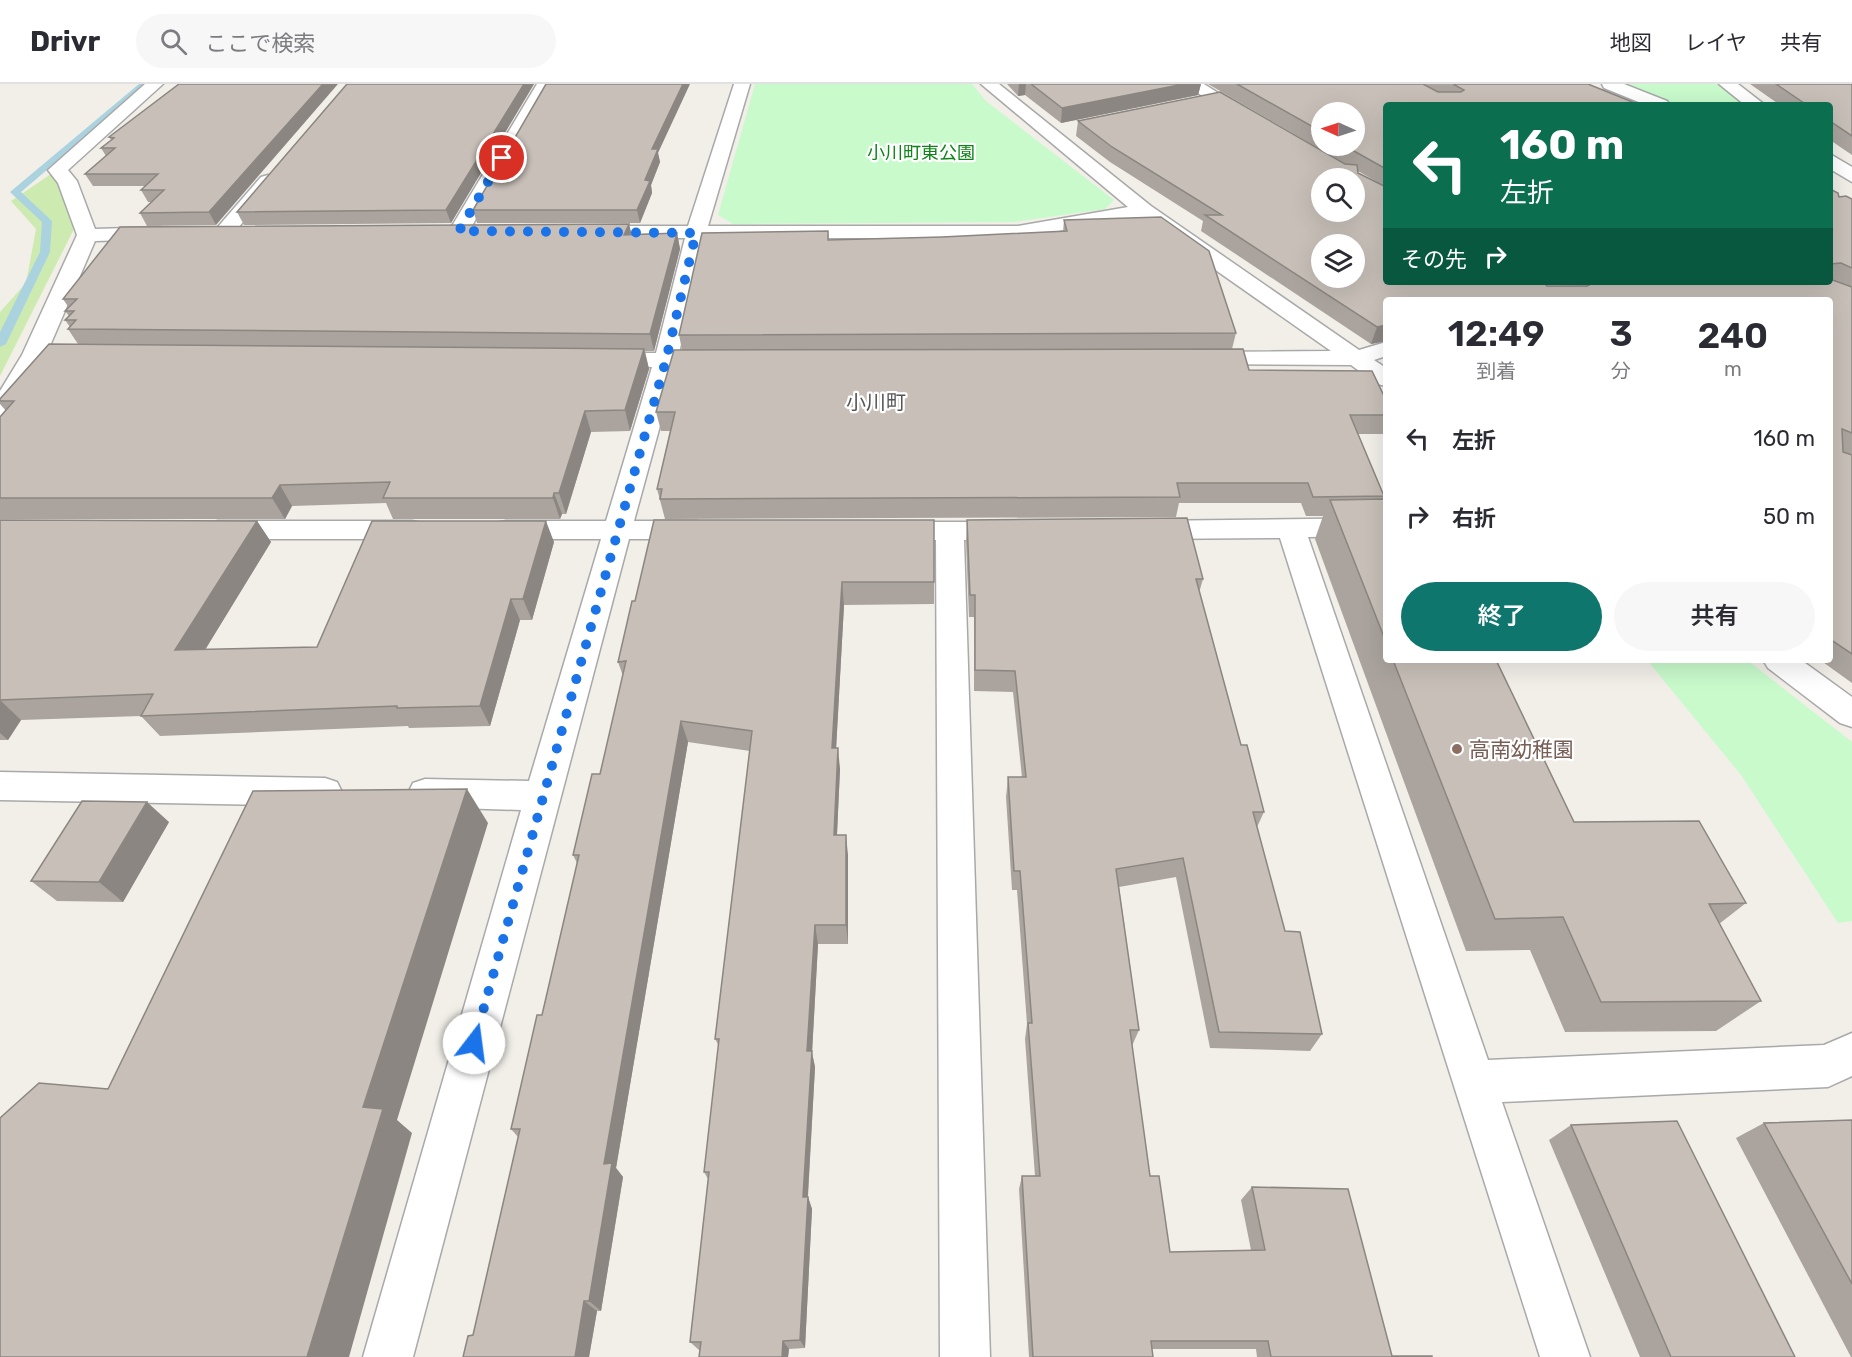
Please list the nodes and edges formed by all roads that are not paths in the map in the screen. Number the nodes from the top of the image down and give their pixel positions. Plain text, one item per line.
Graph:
1 (155, 84) edge
2 (545, 84) edge
3 (742, 84) edge
4 (989, 84) edge
5 (1192, 84) edge
6 (1610, 84) edge
7 (1727, 84) edge
8 (1216, 99) junction
9 (1654, 102) edge
10 (1752, 102) edge
11 (1193, 104) edge
12 (1076, 128) edge
13 (1265, 128) edge
14 (1052, 133) junction
15 (283, 162) edge
16 (1833, 162) edge
17 (1833, 175) edge
18 (1852, 176) edge
19 (1852, 183) edge
20 (1144, 210) junction
21 (436, 231) edge
22 (459, 231) junction
23 (483, 231) edge
24 (224, 232) junction
25 (248, 232) edge
26 (566, 232) edge
27 (178, 233) edge
28 (201, 233) edge
29 (696, 233) junction
30 (87, 235) junction
31 (1383, 350) edge
32 (1356, 358) junction
33 (1178, 359) edge
34 (582, 360) edge
35 (666, 360) junction
36 (737, 360) edge
37 (1383, 377) edge
38 (0, 412) edge
39 (1383, 527) edge
40 (1291, 529) junction
41 (190, 530) edge
42 (439, 530) edge
43 (474, 530) edge
44 (616, 530) junction
45 (1044, 530) edge
46 (1114, 530) edge
47 (724, 531) edge
48 (866, 531) edge
49 (950, 531) junction
50 (1783, 663) edge
51 (1852, 714) edge
52 (0, 786) edge
53 (542, 796) junction
54 (1852, 1053) edge
55 (1474, 1082) junction
56 (388, 1357) edge
57 (965, 1357) edge
58 (1564, 1357) edge

1 - 30 street
2 - 22 street
3 - 29 street
4 - 14 street
5 - 8 street
6 - 9 street
7 - 10 street
8 - 11 street
8 - 13 street
12 - 14 street
14 - 20 street
15 - 24 street
16 - 18 street
17 - 19 street
20 - 29 street
20 - 32 street
21 - 22 street
22 - 23 street
24 - 25 street
24 - 28 street
26 - 29 street
27 - 30 street
29 - 35 street
30 - 38 street
31 - 32 street
32 - 33 street
32 - 37 street
34 - 35 street
35 - 36 street
35 - 44 street
39 - 40 street
40 - 46 street
40 - 55 street
41 - 42 street
43 - 44 street
44 - 47 street
44 - 53 street
45 - 49 street
48 - 49 street
49 - 57 street
50 - 51 street
52 - 53 street
53 - 56 street
54 - 55 street
55 - 58 street

